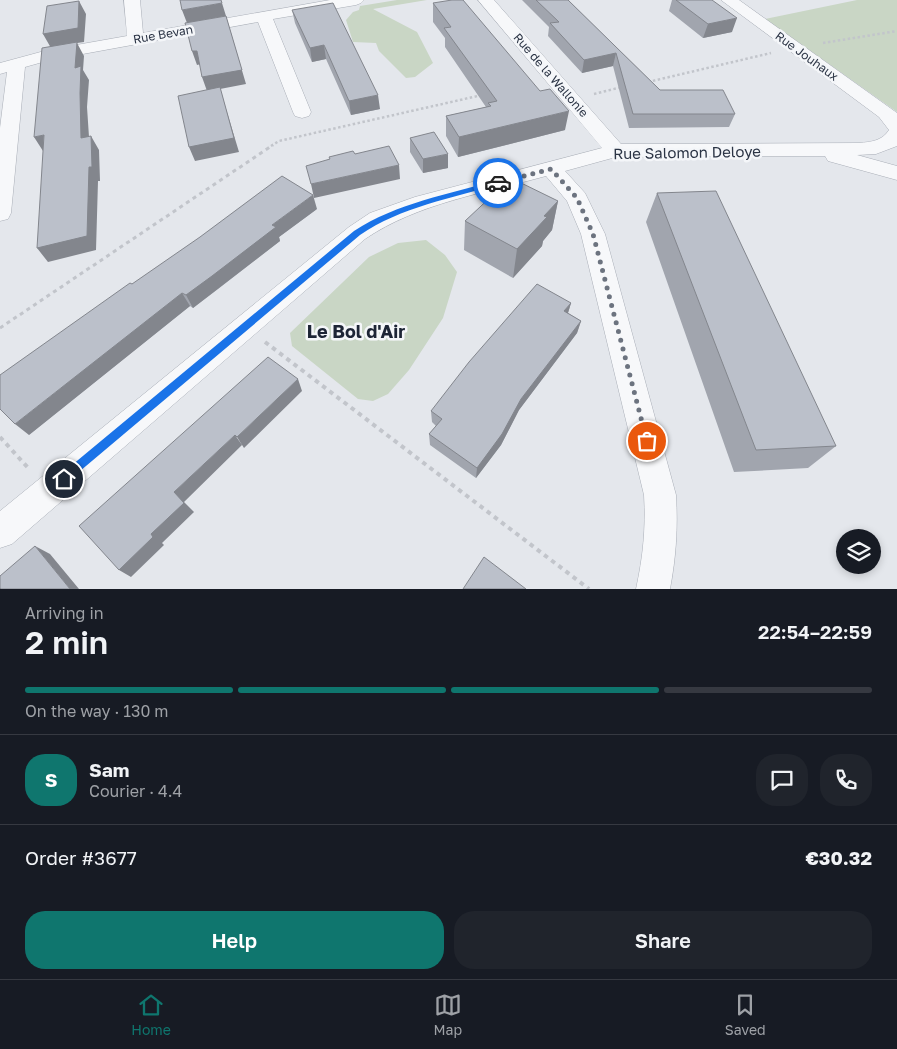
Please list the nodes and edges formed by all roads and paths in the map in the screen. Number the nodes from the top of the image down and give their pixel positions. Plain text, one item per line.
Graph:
1 (132, 0) edge
2 (356, 0) edge
3 (486, 0) edge
4 (729, 0) edge
5 (264, 16) junction
6 (897, 31) edge
7 (135, 39) junction
8 (795, 48) junction
9 (9, 66) edge
10 (645, 82) edge
11 (627, 86) edge
12 (486, 94) edge
13 (571, 99) junction
14 (302, 112) dead end
15 (895, 127) edge
16 (875, 147) junction
17 (806, 150) junction
18 (616, 151) junction
19 (551, 169) junction
20 (897, 173) edge
21 (0, 213) edge
22 (245, 327) junction
23 (0, 328) edge
24 (0, 437) edge
25 (49, 491) junction
26 (0, 532) edge
27 (588, 589) edge
28 (653, 589) edge

1 - 7 street
2 - 5 street, Rue Bevan
3 - 13 street, Rue de la Wallonie
4 - 8 street, Rue Jouhaux
5 - 7 street, Rue Bevan
5 - 14 street
6 - 8 path
7 - 9 street, Rue Bevan
8 - 10 path
8 - 15 street, Rue Jouhaux
9 - 21 street
11 - 13 path
12 - 23 path
13 - 18 street, Rue de la Wallonie
15 - 16 street, Rue Salomon Deloye
16 - 17 street, Rue Salomon Deloye
16 - 20 street
17 - 18 street, Rue Salomon Deloye
17 - 20 street, Rue Salomon Deloye
18 - 19 street, Rue Salomon Deloye
19 - 22 street, Rue Salomon Deloye
19 - 28 street
22 - 25 street, Rue Salomon Deloye
22 - 27 path
24 - 25 path
25 - 26 street, Rue Salomon Deloye

